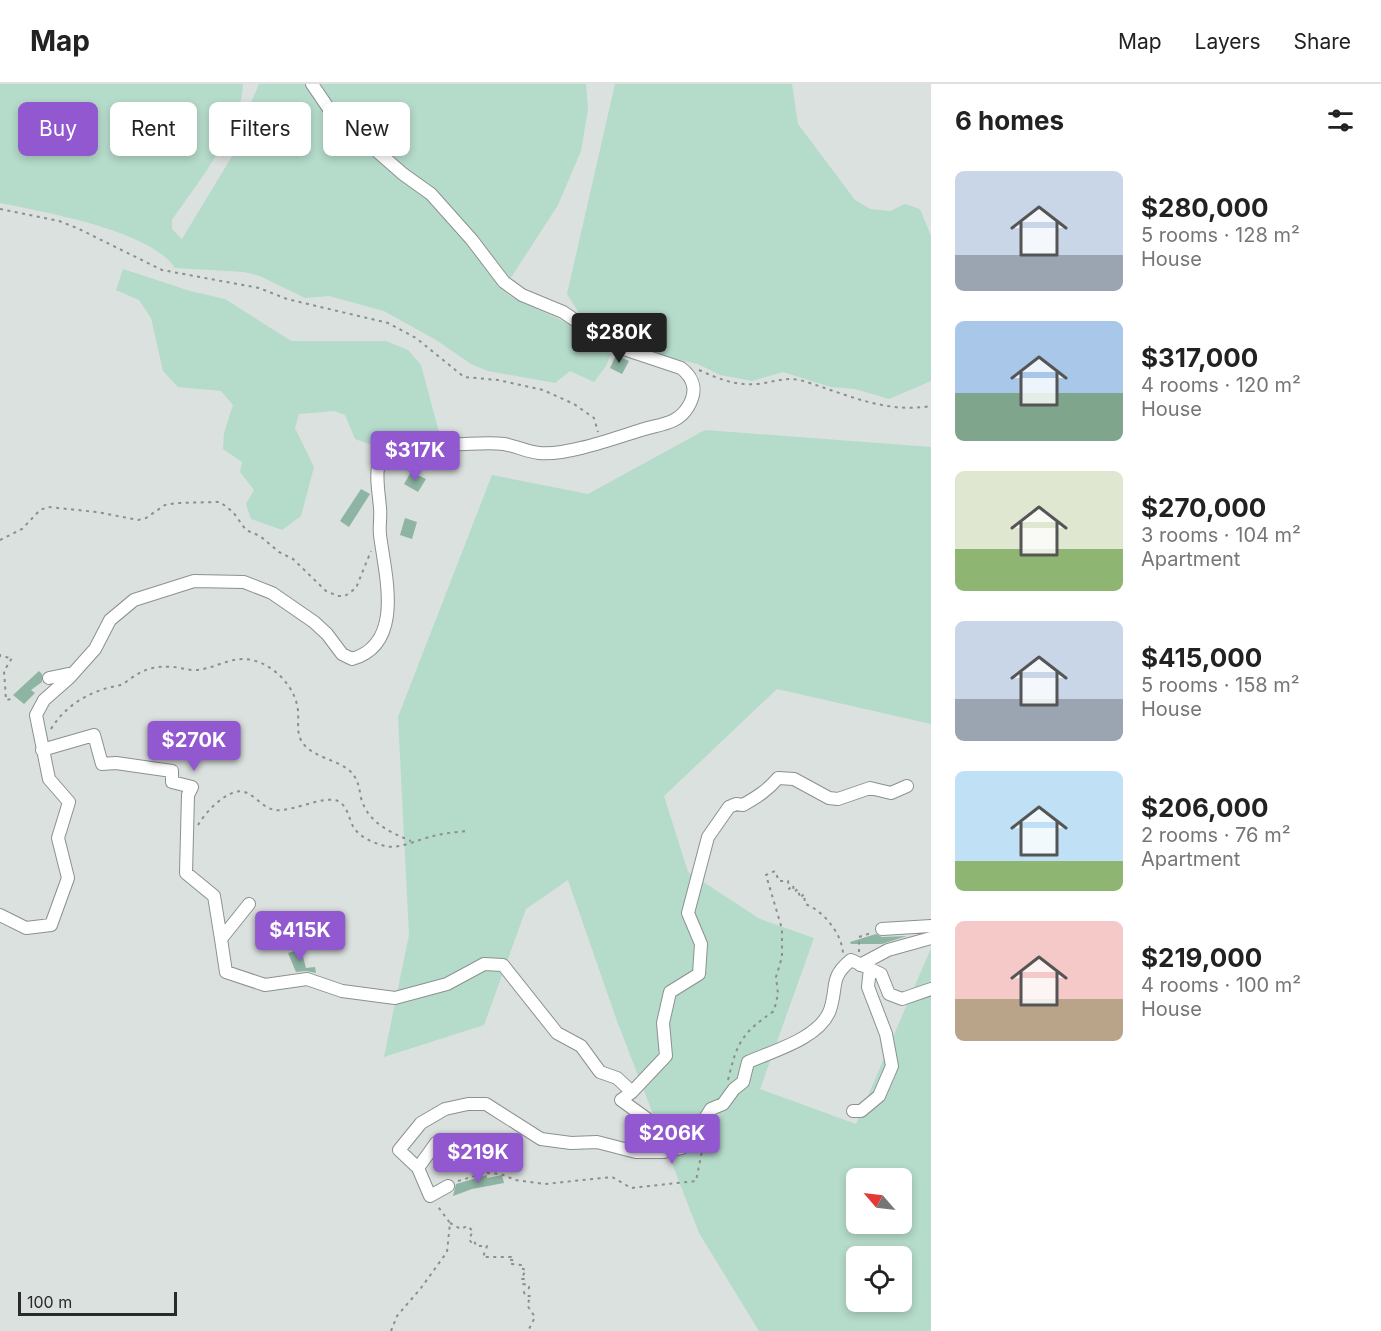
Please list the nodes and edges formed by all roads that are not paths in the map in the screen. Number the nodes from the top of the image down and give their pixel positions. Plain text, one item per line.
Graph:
1 (312, 84) edge
2 (74, 672) junction
3 (49, 678) dead end
4 (42, 750) junction
5 (907, 786) dead end
6 (249, 904) dead end
7 (0, 915) edge
8 (931, 926) edge
9 (882, 929) road end
10 (931, 938) edge
11 (221, 939) junction
12 (860, 964) junction
13 (931, 988) edge
14 (632, 1092) junction
15 (853, 1111) dead end
16 (436, 1143) dead end
17 (664, 1152) junction
18 (418, 1168) junction
19 (448, 1186) road end

1 - 2 street
2 - 3 street
2 - 4 street
4 - 7 street
4 - 11 street
5 - 14 street
6 - 11 street
8 - 9 street
10 - 12 street
11 - 14 street
12 - 13 street
12 - 15 street
12 - 17 street
14 - 17 street
16 - 18 street
17 - 18 street
18 - 19 street

